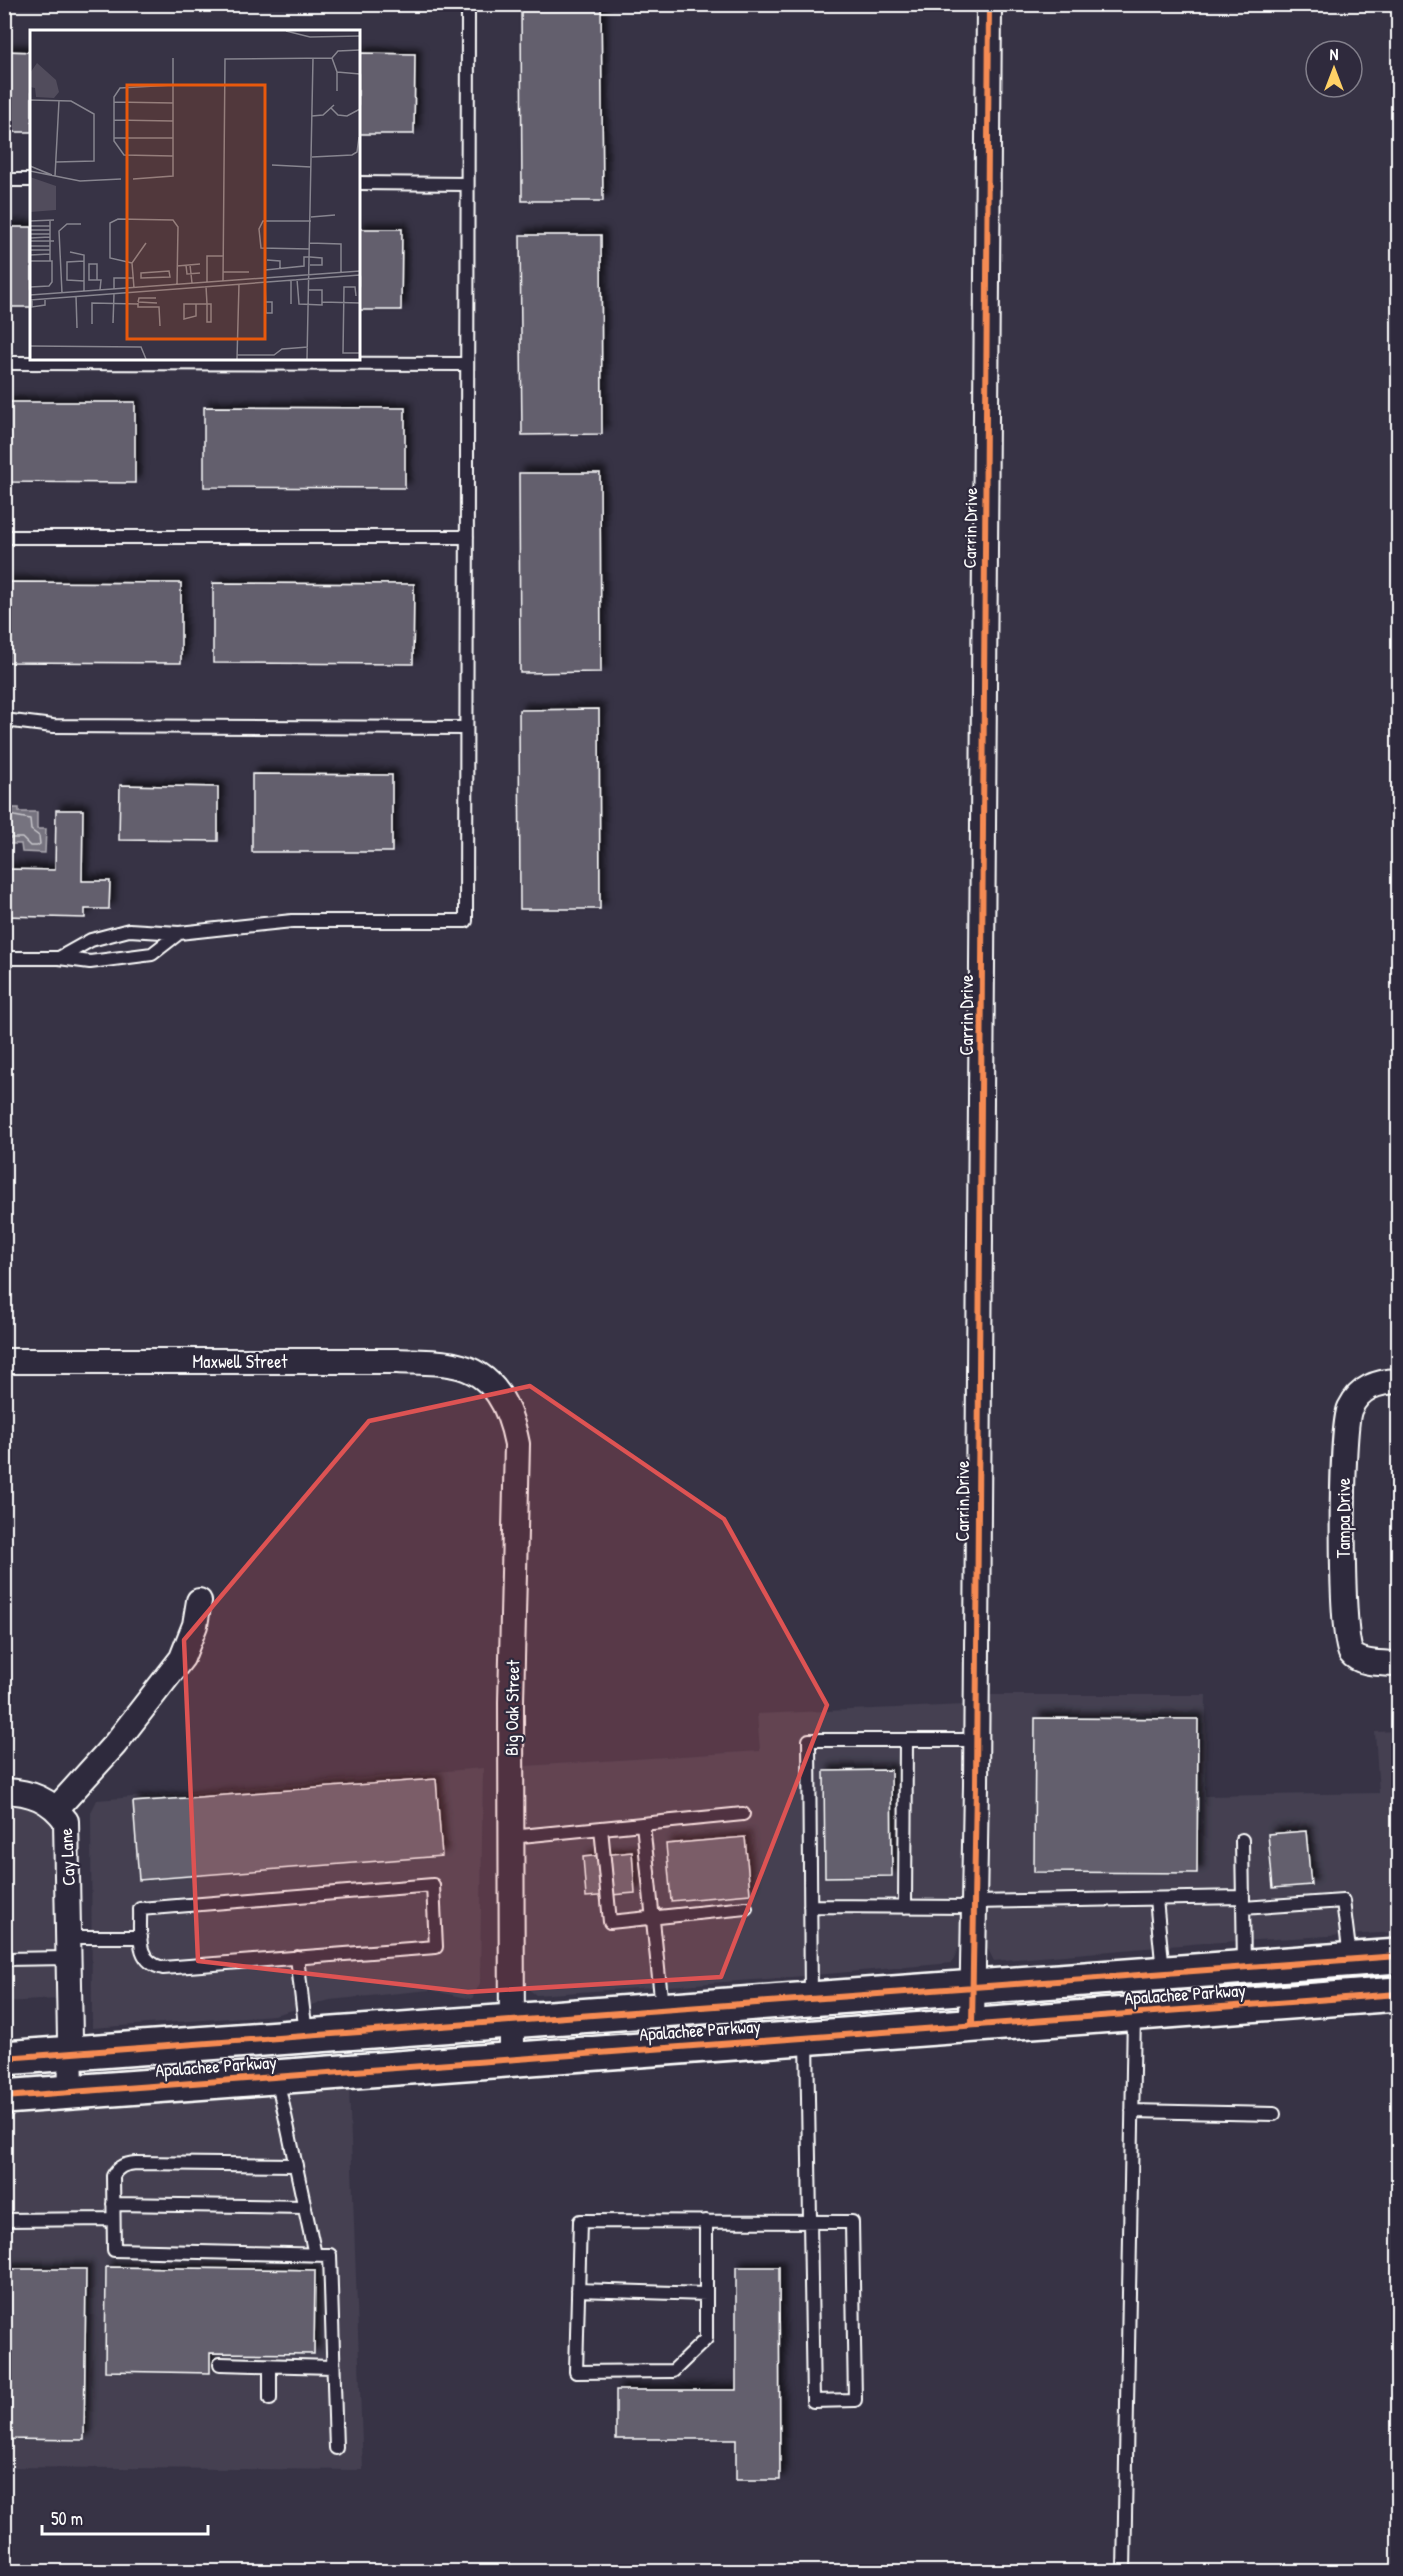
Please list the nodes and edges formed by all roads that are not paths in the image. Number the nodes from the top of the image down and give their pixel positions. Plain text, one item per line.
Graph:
1 (468, 4) edge
2 (989, 4) edge
3 (4, 180) edge
4 (30, 180) edge
5 (360, 183) edge
6 (467, 184) junction
7 (4, 363) edge
8 (467, 364) junction
9 (4, 537) edge
10 (467, 537) junction
11 (4, 720) edge
12 (466, 728) junction
13 (179, 933) junction
14 (4, 958) edge
15 (59, 958) junction
16 (4, 1360) edge
17 (473, 1372) joint
18 (1398, 1381) edge
19 (199, 1600) dead end
20 (1398, 1664) edge
21 (906, 1740) junction
22 (976, 1740) junction
23 (4, 1791) edge
24 (57, 1808) junction
25 (743, 1814) dead end
26 (643, 1824) junction
27 (601, 1828) junction
28 (511, 1837) junction
29 (1242, 1840) dead end
30 (1156, 1899) junction
31 (1243, 1903) junction
32 (974, 1905) junction
33 (810, 1906) junction
34 (905, 1906) junction
35 (746, 1908) dead end
36 (652, 1918) junction
37 (141, 1936) junction
38 (69, 1948) junction
39 (1398, 1956) edge
40 (297, 1957) junction
41 (4, 1959) edge
42 (1350, 1960) junction
43 (1244, 1967) junction
44 (1163, 1973) junction
45 (973, 1986) junction
46 (1398, 1994) edge
47 (811, 1998) junction
48 (662, 2010) junction
49 (1134, 2013) junction
50 (512, 2022) junction
51 (972, 2025) junction
52 (307, 2036) junction
53 (807, 2037) junction
54 (70, 2053) junction
55 (4, 2058) edge
56 (512, 2059) junction
57 (277, 2077) junction
58 (71, 2092) junction
59 (4, 2097) edge
60 (1132, 2111) junction
61 (1274, 2114) dead end
62 (296, 2165) junction
63 (113, 2204) junction
64 (305, 2207) junction
65 (114, 2219) junction
66 (4, 2220) edge
67 (706, 2222) junction
68 (810, 2222) junction
69 (315, 2255) junction
70 (578, 2290) junction
71 (706, 2294) junction
72 (220, 2364) dead end
73 (270, 2366) junction
74 (333, 2367) junction
75 (270, 2398) dead end
76 (336, 2448) dead end
77 (1124, 2571) edge

1 - 6 lane
2 - 22 street, Carrin Drive
3 - 4 lane
5 - 6 lane
6 - 8 lane
7 - 8 lane
8 - 10 lane
9 - 10 lane
10 - 12 lane
11 - 12 lane
12 - 13 lane
13 - 15 lane
13 - 15 lane
14 - 15 lane
16 - 17 street, Maxwell Street
17 - 28 street, Big Oak Street
18 - 20 street, Tampa Drive
19 - 24 street, Cay Lane
21 - 22 lane
21 - 33 lane
21 - 34 lane
22 - 32 street, Carrin Drive
23 - 24 street
24 - 38 street, Cay Lane
25 - 26 lane
26 - 27 lane
26 - 36 lane
27 - 28 lane
27 - 36 lane
28 - 50 street, Big Oak Street
29 - 31 lane
30 - 31 lane
30 - 32 lane
30 - 44 lane
31 - 42 lane
31 - 43 lane
32 - 34 lane
32 - 45 street, Carrin Drive
33 - 34 lane
33 - 47 lane
35 - 36 lane
36 - 48 lane
37 - 38 lane
37 - 40 lane
37 - 40 lane
38 - 41 lane
38 - 54 street, Cay Lane
39 - 42 main road, Apalachee Parkway
40 - 52 lane
42 - 43 main road, Apalachee Parkway
43 - 44 main road, Apalachee Parkway
44 - 45 main road, Apalachee Parkway
45 - 47 main road, Apalachee Parkway
45 - 51 street, Carrin Drive
46 - 49 main road, Apalachee Parkway
47 - 48 main road, Apalachee Parkway
48 - 50 main road, Apalachee Parkway
49 - 51 main road, Apalachee Parkway
49 - 60 lane
50 - 52 main road, Apalachee Parkway
50 - 56 street, Big Oak Street
51 - 53 main road, Apalachee Parkway
52 - 54 main road, Apalachee Parkway
53 - 56 main road, Apalachee Parkway
53 - 68 lane
54 - 55 main road, Apalachee Parkway
54 - 58 street, Cay Lane
56 - 57 main road, Apalachee Parkway
57 - 58 main road, Apalachee Parkway
57 - 62 lane
58 - 59 main road, Apalachee Parkway
60 - 61 lane
60 - 77 lane
62 - 63 lane
62 - 64 lane
63 - 64 lane
63 - 65 lane
64 - 69 lane
65 - 66 lane
65 - 69 lane
67 - 68 lane
67 - 70 lane
67 - 71 lane
68 - 68 lane
69 - 74 lane
70 - 71 lane
70 - 71 lane
72 - 73 lane
73 - 74 lane
73 - 75 lane
74 - 76 lane

